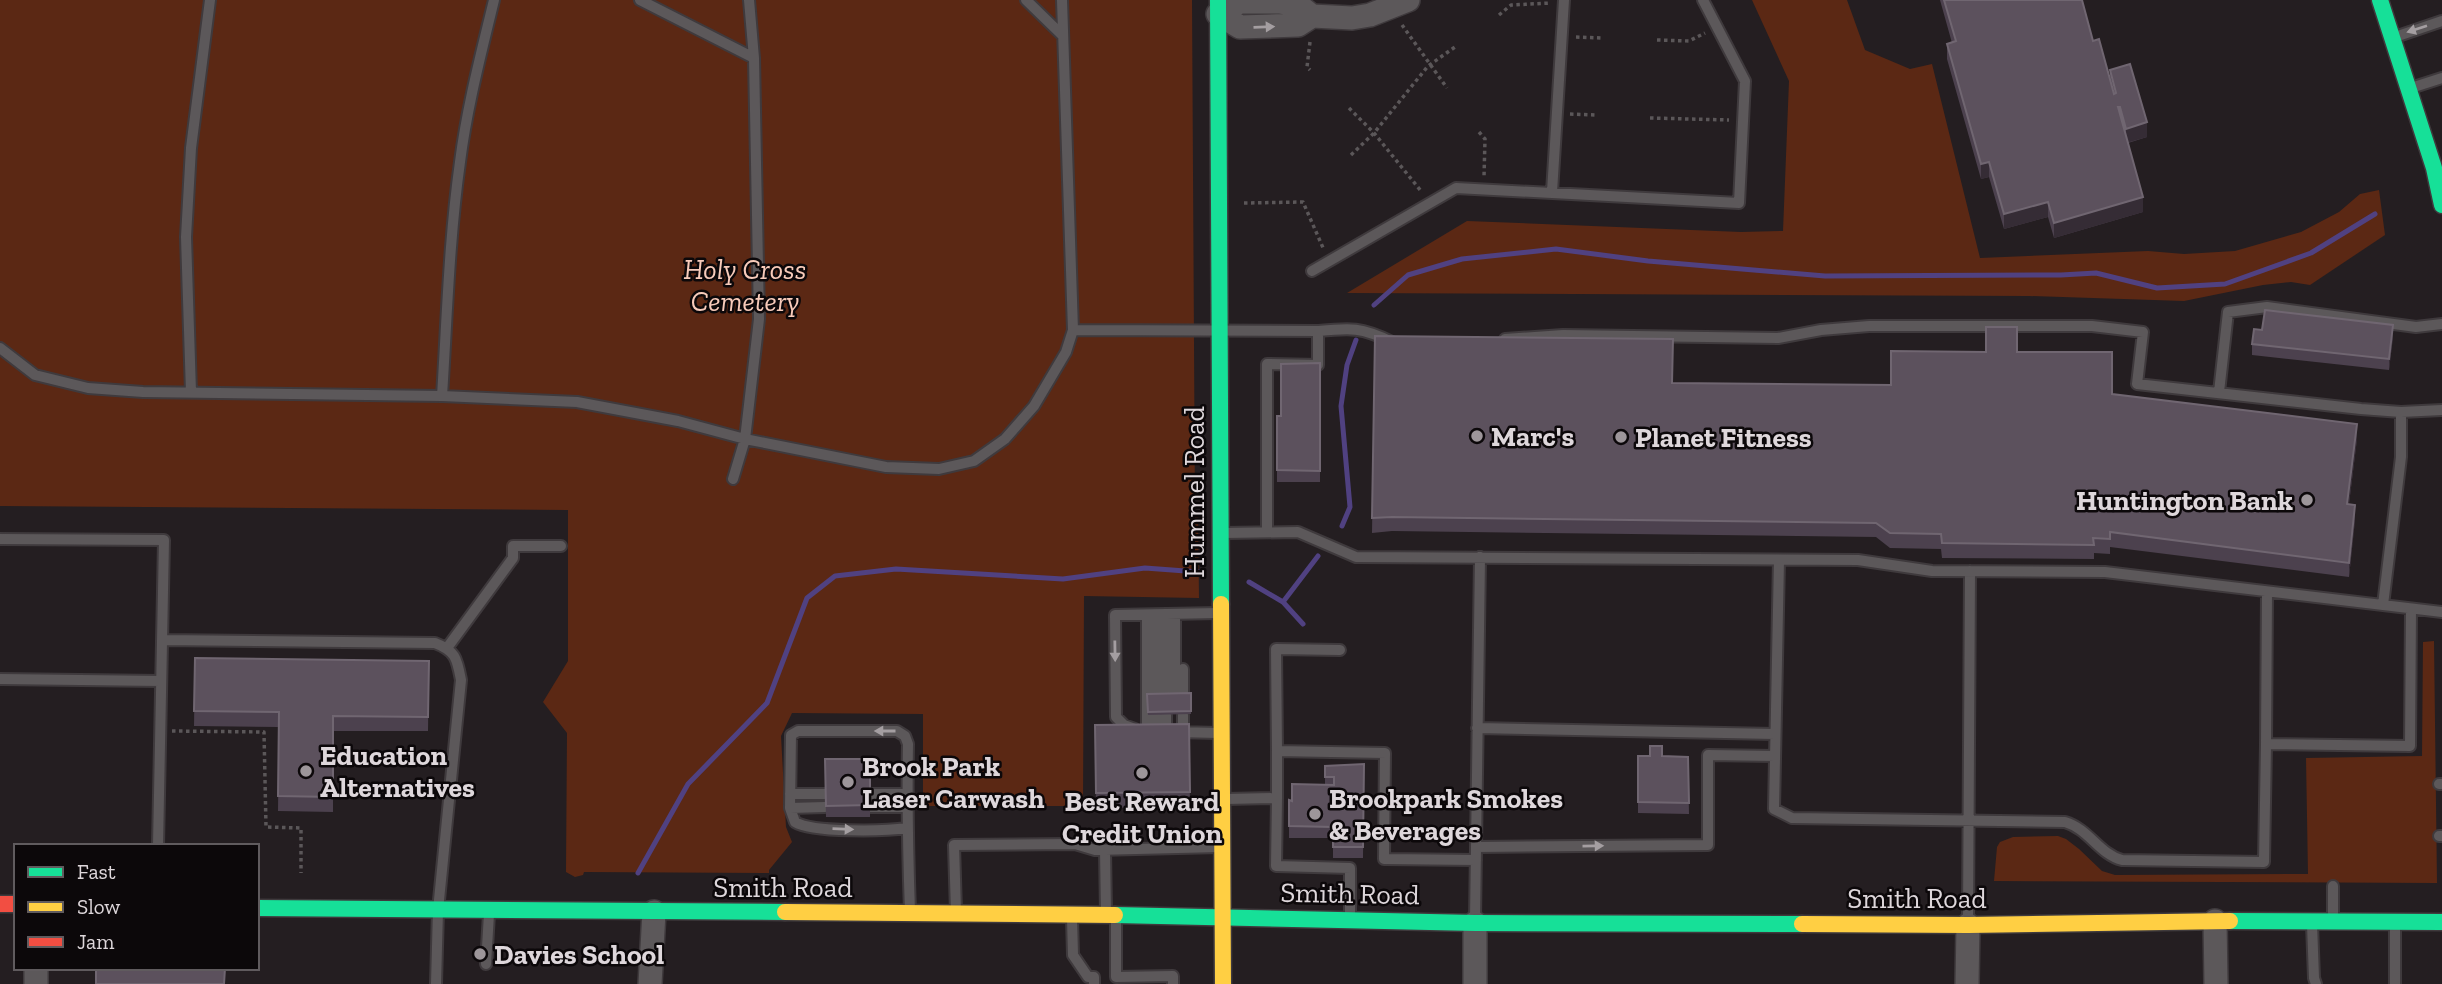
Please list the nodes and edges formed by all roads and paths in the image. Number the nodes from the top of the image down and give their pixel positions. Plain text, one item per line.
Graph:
1 (210, 0) edge
2 (494, 0) edge
3 (639, 0) edge
4 (749, 0) edge
5 (1026, 0) edge
6 (1062, 0) edge
7 (1564, 0) edge
8 (1703, 0) edge
9 (2380, 0) edge
10 (1404, 1) edge
11 (1537, 3) dead end
12 (1218, 7) edge
13 (1499, 15) dead end
14 (2442, 21) edge
15 (1311, 24) junction
16 (1404, 31) dead end
17 (1062, 34) junction
18 (1587, 37) dead end
19 (2392, 37) junction
20 (1602, 38) dead end
21 (1695, 38) dead end
22 (1657, 40) dead end
23 (1455, 47) dead end
24 (754, 58) junction
25 (1430, 65) junction
26 (1310, 70) dead end
27 (2442, 78) edge
28 (1447, 88) dead end
29 (2408, 88) junction
30 (1349, 108) dead end
31 (1583, 115) dead end
32 (1596, 115) dead end
33 (1650, 118) dead end
34 (1743, 120) junction
35 (1479, 132) dead end
36 (1374, 133) junction
37 (1351, 155) dead end
38 (1485, 164) dead end
39 (1416, 183) dead end
40 (1552, 192) junction
41 (1241, 203) dead end
42 (2442, 205) edge
43 (1319, 240) dead end
44 (1312, 271) dead end
45 (2442, 324) edge
46 (1073, 331) junction
47 (1220, 331) junction
48 (1318, 331) junction
49 (1492, 341) edge
50 (1406, 343) edge
51 (0, 348) edge
52 (191, 392) junction
53 (2219, 392) junction
54 (442, 396) junction
55 (2442, 410) edge
56 (2401, 412) junction
57 (745, 439) junction
58 (733, 479) dead end
59 (1267, 532) junction
60 (1221, 533) junction
61 (0, 539) edge
62 (561, 545) dead end
63 (1480, 557) junction
64 (1779, 560) junction
65 (1970, 571) junction
66 (2267, 592) junction
67 (2383, 605) junction
68 (2411, 609) junction
69 (2442, 612) edge
70 (1221, 613) junction
71 (1165, 615) junction
72 (162, 640) junction
73 (447, 648) junction
74 (1340, 650) dead end
75 (0, 679) edge
76 (162, 681) junction
77 (1478, 728) junction
78 (160, 731) junction
79 (1166, 732) junction
80 (1222, 733) junction
81 (1775, 734) junction
82 (2266, 744) junction
83 (1277, 751) junction
84 (1775, 756) junction
85 (790, 794) junction
86 (825, 794) edge
87 (870, 794) edge
88 (907, 794) junction
89 (1277, 798) junction
90 (1222, 799) junction
91 (825, 807) edge
92 (870, 807) edge
93 (907, 807) junction
94 (790, 808) junction
95 (1968, 821) junction
96 (908, 828) junction
97 (158, 844) edge
98 (1223, 847) junction
99 (1476, 847) junction
100 (1105, 850) junction
101 (1476, 860) junction
102 (300, 873) dead end
103 (2333, 886) dead end
104 (259, 908) edge
105 (438, 910) junction
106 (489, 910) junction
107 (654, 912) junction
108 (910, 914) junction
109 (956, 915) junction
110 (1072, 915) junction
111 (1111, 916) junction
112 (1223, 916) junction
113 (1350, 920) junction
114 (2216, 921) junction
115 (2312, 922) junction
116 (2333, 922) junction
117 (2395, 922) junction
118 (2442, 922) edge
119 (1475, 923) junction
120 (1968, 925) junction
121 (486, 964) dead end
122 (1116, 977) junction
123 (1094, 981) edge
124 (436, 984) edge
125 (650, 984) edge
126 (1173, 984) edge
127 (1223, 984) edge
128 (1475, 984) edge
129 (1968, 984) edge
130 (2216, 984) edge
131 (2316, 984) edge
132 (2395, 984) edge

1 - 52 lane
2 - 54 lane
3 - 24 lane
4 - 24 lane
5 - 17 lane
6 - 17 lane
7 - 40 lane
8 - 34 lane
9 - 19 main road
10 - 15 street
11 - 13 path
12 - 15 street
12 - 47 main road, Hummel Road
14 -> 19 lane
15 - 26 path
16 - 25 path
17 - 46 lane
18 - 20 path
19 - 29 main road
21 - 22 path
23 - 25 path
24 - 57 lane
25 - 28 path
25 - 36 path
27 - 29 lane
29 - 42 main road
30 - 36 path
31 - 32 path
33 - 34 path
34 - 40 lane
35 - 38 path
36 - 37 path
36 - 39 path
40 - 44 lane
41 - 43 path
45 - 53 lane
46 - 47 lane
46 - 57 lane
47 - 48 lane
47 - 60 main road, Hummel Road
48 - 50 lane
48 - 59 lane
49 - 53 lane
51 - 52 lane
52 - 54 lane
53 - 56 lane
54 - 57 lane
55 - 56 lane
56 - 67 lane
57 - 58 lane
59 - 60 lane
59 - 63 lane
60 - 70 main road, Hummel Road
61 - 72 lane
62 - 73 lane
63 - 64 lane
63 - 77 lane
64 - 65 lane
64 - 81 lane
65 - 66 lane
65 - 95 lane
66 - 67 lane
66 - 82 lane
67 - 68 lane
68 - 69 lane
68 - 82 lane
70 - 71 lane
70 - 80 main road, Hummel Road
71 - 71 lane
71 - 79 lane
71 -> 79 lane
72 - 73 lane
72 - 76 lane
73 - 105 lane
74 - 83 lane
75 - 76 lane
76 - 78 lane
77 - 81 lane
77 - 99 lane
78 - 97 lane
78 - 102 path
79 - 79 lane
79 - 80 lane
80 - 90 main road, Hummel Road
81 - 84 lane
82 - 95 lane
83 - 89 lane
83 - 101 lane
84 - 95 lane
99 -> 84 lane
85 - 86 lane
88 -> 85 lane
85 - 94 lane
87 - 88 lane
88 - 93 lane
89 - 90 lane
89 - 113 lane
90 - 98 main road, Hummel Road
91 - 94 lane
92 - 93 lane
93 - 96 lane
94 -> 96 lane
95 - 120 lane
96 - 108 lane
98 - 100 lane
98 - 112 main road, Hummel Road
99 - 101 lane
100 - 109 lane
100 - 111 lane
101 - 119 lane
103 - 116 lane
104 - 105 main road, Smith Road
105 - 106 main road, Smith Road
105 - 124 lane
106 - 107 main road, Smith Road
106 - 121 lane
107 - 108 main road, Smith Road
107 - 125 street
108 - 109 main road, Smith Road
109 - 110 main road, Smith Road
110 - 111 main road, Smith Road
110 - 123 lane
111 - 112 main road, Smith Road
111 - 122 lane
112 - 113 main road, Smith Road
112 - 127 main road, Hummel Road
113 - 119 main road, Smith Road
114 - 115 main road, Smith Road
114 - 120 main road, Smith Road
114 - 130 street
115 - 116 main road, Smith Road
115 - 131 lane
116 - 117 main road, Smith Road
117 - 118 main road, Smith Road
117 - 132 lane
119 - 120 main road, Smith Road
119 - 128 street
120 - 129 street
122 - 123 lane
122 - 126 lane

